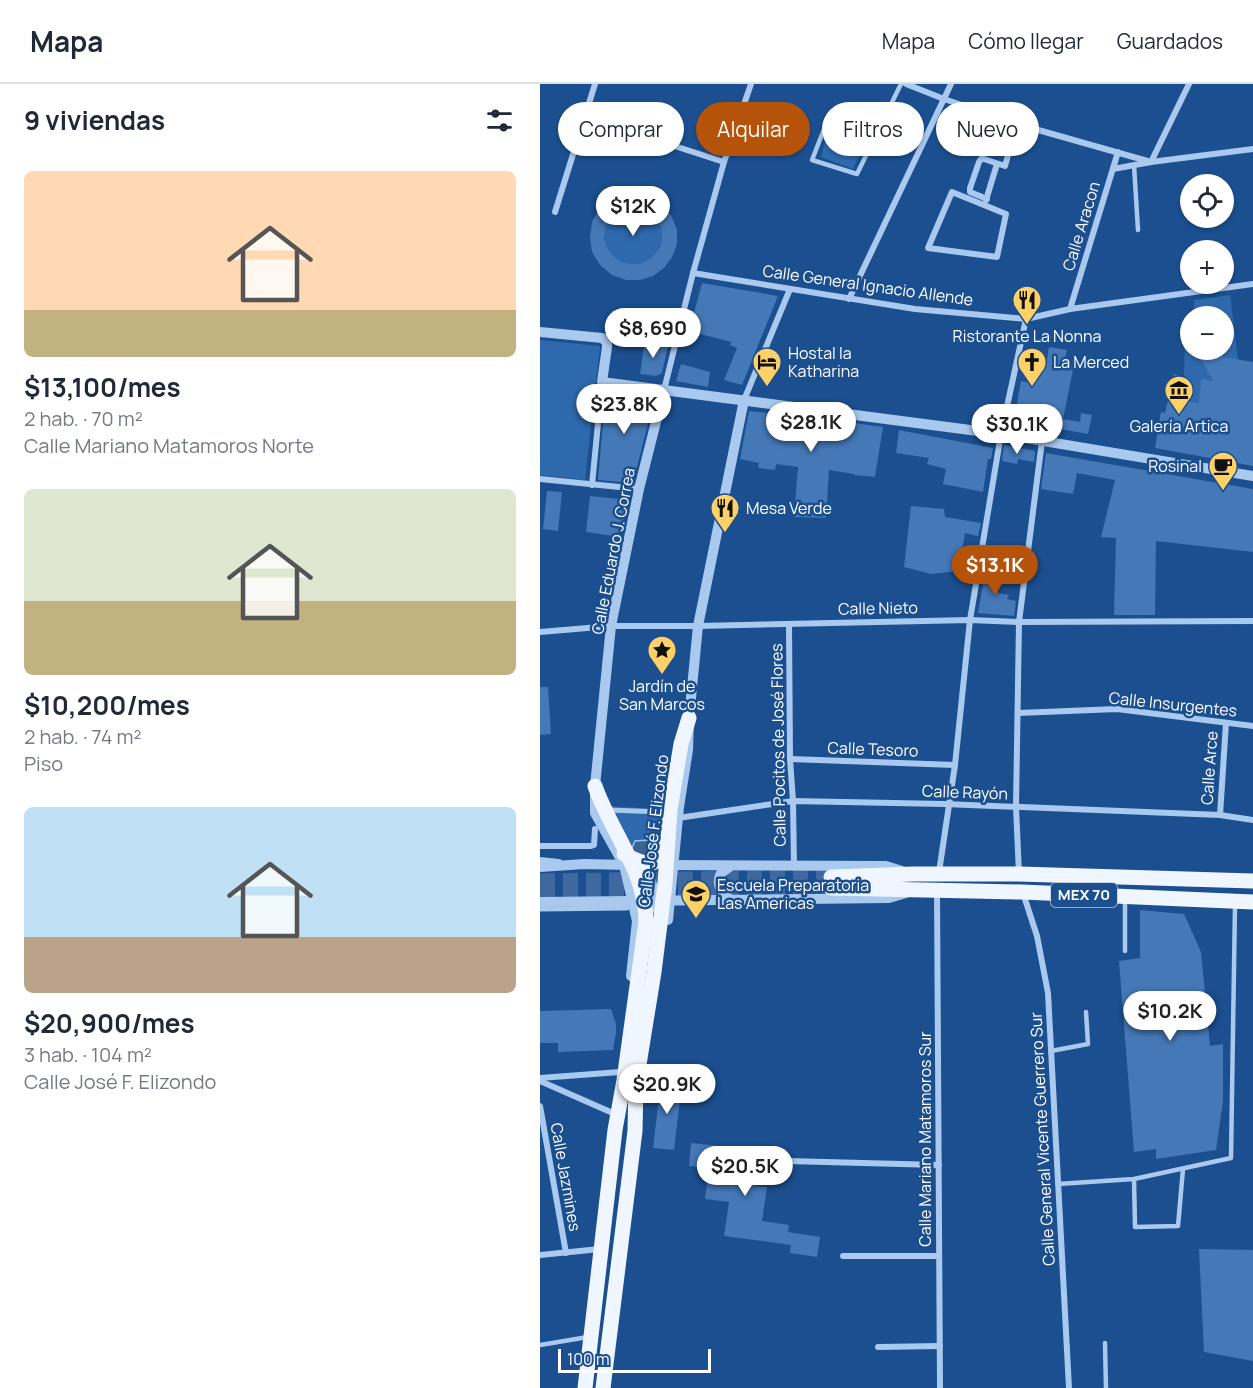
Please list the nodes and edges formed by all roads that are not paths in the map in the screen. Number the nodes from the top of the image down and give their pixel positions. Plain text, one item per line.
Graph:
1 (595, 84) edge
2 (751, 84) edge
3 (903, 84) edge
4 (951, 84) edge
5 (1189, 84) edge
6 (944, 99) junction
7 (590, 102) edge
8 (893, 102) edge
9 (953, 102) edge
10 (1039, 130) edge
11 (878, 131) joint
12 (684, 149) edge
13 (1253, 149) edge
14 (1118, 152) junction
15 (573, 156) edge
16 (1008, 156) edge
17 (1133, 156) junction
18 (724, 162) junction
19 (1151, 162) junction
20 (998, 164) junction
21 (1134, 166) junction
22 (1113, 169) junction
23 (986, 202) junction
24 (555, 212) dead end
25 (1138, 230) dead end
26 (693, 273) junction
27 (1253, 284) edge
28 (790, 289) junction
29 (849, 299) junction
30 (1070, 309) junction
31 (1026, 319) junction
32 (540, 332) edge
33 (602, 382) junction
34 (664, 390) junction
35 (744, 400) junction
36 (1001, 434) junction
37 (1042, 441) junction
38 (1253, 476) edge
39 (540, 479) edge
40 (592, 485) junction
41 (639, 489) junction
42 (970, 620) junction
43 (1253, 621) edge
44 (1019, 622) junction
45 (789, 624) junction
46 (611, 626) junction
47 (698, 626) junction
48 (540, 632) edge
49 (1018, 713) junction
50 (689, 718) junction
51 (1226, 723) junction
52 (1253, 726) edge
53 (681, 744) junction
54 (790, 759) junction
55 (955, 765) junction
56 (595, 786) junction
57 (793, 801) junction
58 (949, 805) junction
59 (1016, 807) junction
60 (605, 808) junction
61 (662, 812) junction
62 (1220, 815) junction
63 (678, 818) junction
64 (1253, 820) edge
65 (595, 829) dead end
66 (613, 845) junction
67 (540, 846) edge
68 (540, 860) edge
69 (584, 864) junction
70 (604, 865) junction
71 (624, 865) junction
72 (674, 865) junction
73 (731, 866) junction
74 (540, 867) edge
75 (794, 867) junction
76 (939, 873) junction
77 (913, 874) junction
78 (1019, 874) junction
79 (650, 879) junction
80 (1253, 881) edge
81 (915, 890) junction
82 (937, 890) junction
83 (1022, 892) junction
84 (1125, 897) junction
85 (731, 900) junction
86 (655, 901) junction
87 (671, 901) junction
88 (540, 902) edge
89 (1236, 902) junction
90 (1253, 902) edge
91 (632, 904) junction
92 (540, 909) edge
93 (663, 951) junction
94 (1125, 951) dead end
95 (1086, 1012) dead end
96 (1051, 1051) junction
97 (627, 1078) junction
98 (540, 1080) edge
99 (540, 1106) edge
100 (615, 1114) junction
101 (615, 1130) junction
102 (635, 1131) junction
103 (787, 1161) dead end
104 (939, 1165) junction
105 (1183, 1169) junction
106 (1134, 1179) junction
107 (1058, 1184) junction
108 (600, 1249) junction
109 (566, 1252) junction
110 (540, 1255) edge
111 (843, 1256) dead end
112 (939, 1256) junction
113 (591, 1336) junction
114 (1105, 1343) dead end
115 (540, 1345) edge
116 (940, 1346) junction
117 (878, 1347) dead end
118 (585, 1388) edge
119 (603, 1388) edge
120 (940, 1388) edge
121 (1069, 1388) edge
122 (1106, 1388) edge

1 - 7 street
2 - 18 street, Calle Eduardo J. Correa
3 - 6 street
3 - 8 lane
4 - 6 street
5 - 19 street
6 - 9 street
6 - 29 street
10 - 14 street
11 - 11 lane
12 - 18 street
13 - 19 street
14 - 17 street
14 - 22 street, Calle Aracon
15 - 24 street
16 - 20 street
17 - 19 street
17 - 21 lane
18 - 26 street, Calle Eduardo J. Correa
19 - 21 street
20 - 23 street
20 - 23 street
21 - 22 street
21 - 25 lane
22 - 30 street, Calle Aracon
23 - 23 street
26 - 28 street, Calle General Ignacio Allende
26 - 34 street, Calle Eduardo J. Correa
27 - 30 street, Calle General Ignacio Allende
28 - 29 street, Calle General Ignacio Allende
28 - 35 street, Calle José F. Elizondo
29 - 31 street, Calle General Ignacio Allende
30 - 31 street, Calle General Ignacio Allende
31 - 36 street
32 - 33 street
33 - 34 street
33 - 40 street
34 - 35 street
34 - 41 street, Calle Eduardo J. Correa
35 - 36 street
35 - 47 street, Calle José F. Elizondo
36 - 37 street
36 - 42 street
37 - 38 street
37 - 44 street
39 - 40 street
40 - 41 street
41 - 46 street, Calle Eduardo J. Correa
42 - 44 street, Calle Nieto
42 - 45 street, Calle Nieto
42 - 55 street
43 - 44 street, Calle Nieto
44 - 49 street
45 - 47 street, Calle Nieto
45 - 54 street, Calle Pocitos de José Flores
46 - 47 street, Calle Nieto
46 - 48 street, Calle Nieto
46 - 56 street, Calle Eduardo J. Correa
47 - 50 street, Calle José F. Elizondo
49 - 51 street, Calle Insurgentes
49 - 59 street
50 - 53 main road, Calle José F. Elizondo
50 - 63 street
51 - 52 street, Calle Insurgentes
51 - 62 street, Calle Arce
53 - 61 main road
53 - 97 main road, Calle José F. Elizondo
54 - 55 street, Calle Tesoro
54 - 57 street, Calle Pocitos de José Flores
55 - 58 street
56 - 60 main road, Calle José F. Elizondo
56 - 66 street, Calle Eduardo J. Correa
57 - 58 street, Calle Rayón
57 - 63 street, Calle Rayón
57 - 75 street, Calle Pocitos de José Flores
58 - 59 street, Calle Rayón
58 - 76 street
59 - 62 street, Calle Rayón
59 - 78 street
60 - 61 street
60 - 97 main road, Calle José F. Elizondo
61 - 66 main road
62 - 64 street, Calle Rayón
63 - 72 street
65 - 67 street
66 - 70 street
66 - 71 street, Calle Eduardo J. Correa
68 - 69 street
69 - 70 street, MEX 70
69 - 74 street, MEX 70
70 - 71 street, MEX 70
71 - 72 street, MEX 70
71 - 79 street
71 - 91 street, Calle Eduardo J. Correa
72 - 73 street, MEX 70
72 - 79 street
72 - 87 street
73 - 75 street, MEX 70
73 - 85 street
75 - 77 street, MEX 70
76 - 77 main road, MEX 70
76 - 78 main road, MEX 70
77 - 81 main road, MEX 70
78 - 80 main road, MEX 70
79 - 86 street
79 - 91 street
81 - 82 main road, MEX 70
81 - 85 street, MEX 70
82 - 83 main road, MEX 70
82 - 104 street, Calle Mariano Matamoros Sur
83 - 84 main road, MEX 70
83 - 96 street, Calle General Vicente Guerrero Sur
84 - 89 main road, MEX 70
84 - 94 lane
85 - 87 street, MEX 70
86 - 87 street, MEX 70
86 - 91 street, MEX 70
86 - 93 street
87 - 93 street
88 - 91 street, MEX 70
89 - 90 main road, MEX 70
89 - 105 lane
91 - 92 street
91 - 97 street, Calle Eduardo J. Correa
93 - 102 street
95 - 96 lane
96 - 107 street, Calle General Vicente Guerrero Sur
97 - 98 street
97 - 100 street
97 - 101 main road, Calle José F. Elizondo
97 - 102 main road, Calle José F. Elizondo
98 - 100 street
99 - 109 street, Calle Jazmines
100 - 101 street
101 - 108 main road, Calle José F. Elizondo
102 - 119 main road, Calle José F. Elizondo
103 - 104 street
104 - 112 street, Calle Mariano Matamoros Sur
105 - 106 lane
105 - 106 lane
106 - 107 lane
107 - 121 street, Calle General Vicente Guerrero Sur
108 - 109 street
108 - 113 main road, Calle José F. Elizondo
109 - 110 street
111 - 112 street
112 - 116 street, Calle Mariano Matamoros Sur
113 - 115 lane
113 - 118 main road, Calle José F. Elizondo
114 - 122 lane
116 - 117 street
116 - 120 street, Calle Mariano Matamoros Sur

